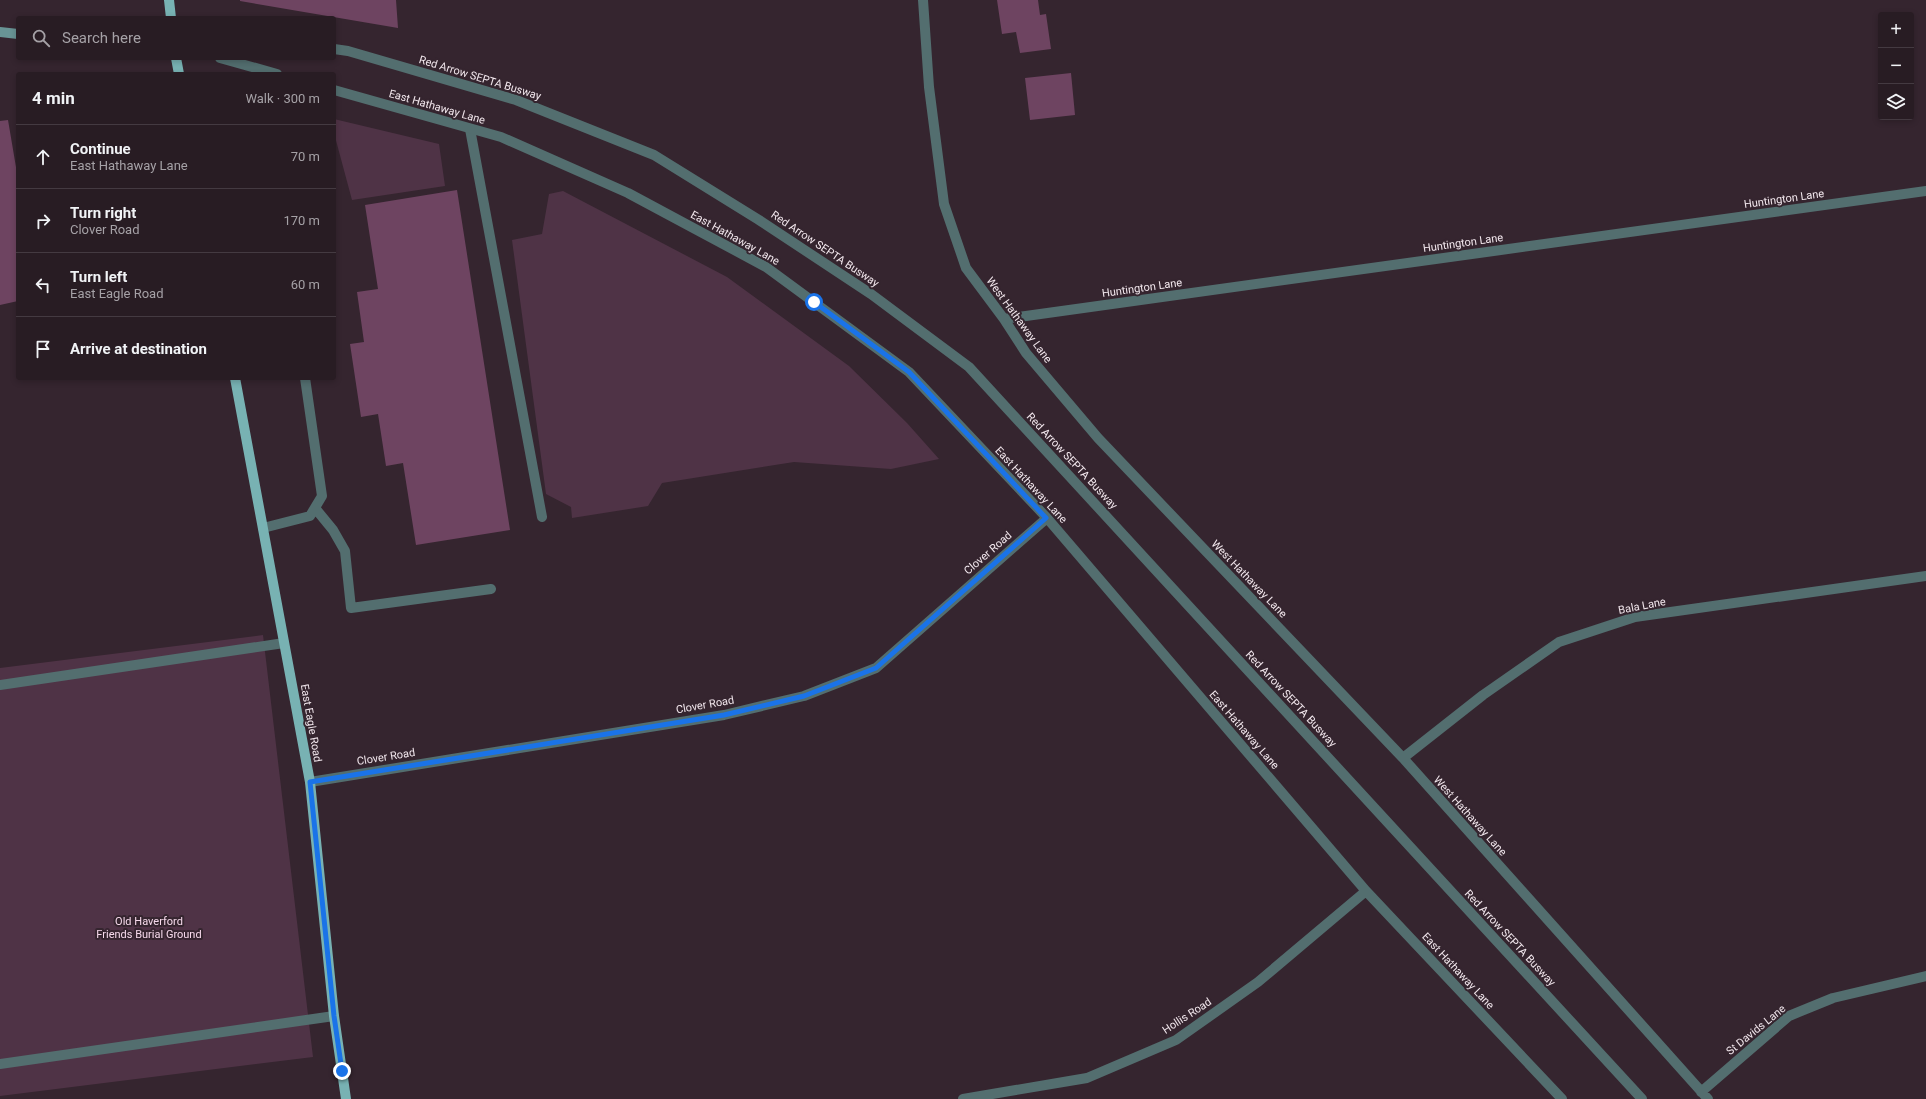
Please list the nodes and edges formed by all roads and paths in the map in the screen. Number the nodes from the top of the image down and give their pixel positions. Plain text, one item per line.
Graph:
1 (169, 0) edge
2 (923, 0) edge
3 (171, 16) edge
4 (0, 32) edge
5 (16, 34) edge
6 (336, 49) edge
7 (176, 60) edge
8 (227, 60) edge
9 (179, 72) edge
10 (270, 72) edge
11 (336, 91) edge
12 (470, 129) junction
13 (1926, 191) edge
14 (1004, 319) junction
15 (235, 380) edge
16 (305, 380) edge
17 (315, 508) junction
18 (542, 518) dead end
19 (1046, 518) junction
20 (263, 528) junction
21 (1926, 576) edge
22 (491, 589) dead end
23 (284, 643) junction
24 (0, 685) edge
25 (1403, 758) junction
26 (310, 782) junction
27 (1366, 891) junction
28 (1926, 976) edge
29 (334, 1016) junction
30 (0, 1064) edge
31 (1704, 1096) edge
32 (346, 1099) edge
33 (963, 1099) edge
34 (1562, 1099) edge
35 (1642, 1099) edge

1 - 3 main road
2 - 14 street, West Hathaway Lane
4 - 5 street
6 - 35 street, Red Arrow SEPTA Busway
7 - 9 main road
8 - 10 street
11 - 12 street, East Hathaway Lane
12 - 18 street
12 - 19 street, East Hathaway Lane
13 - 14 street, Huntington Lane
14 - 25 street, West Hathaway Lane
15 - 20 main road, East Eagle Road
16 - 17 street
17 - 20 street
17 - 22 street
19 - 26 street, Clover Road
19 - 27 street, East Hathaway Lane
20 - 23 main road, East Eagle Road
21 - 25 street, Bala Lane
23 - 24 street
23 - 26 main road, East Eagle Road
25 - 31 street, West Hathaway Lane
26 - 29 main road, East Eagle Road
27 - 33 street, Hollis Road
27 - 34 street, East Hathaway Lane
28 - 31 street, St Davids Lane
29 - 30 street
29 - 32 main road, East Eagle Road

